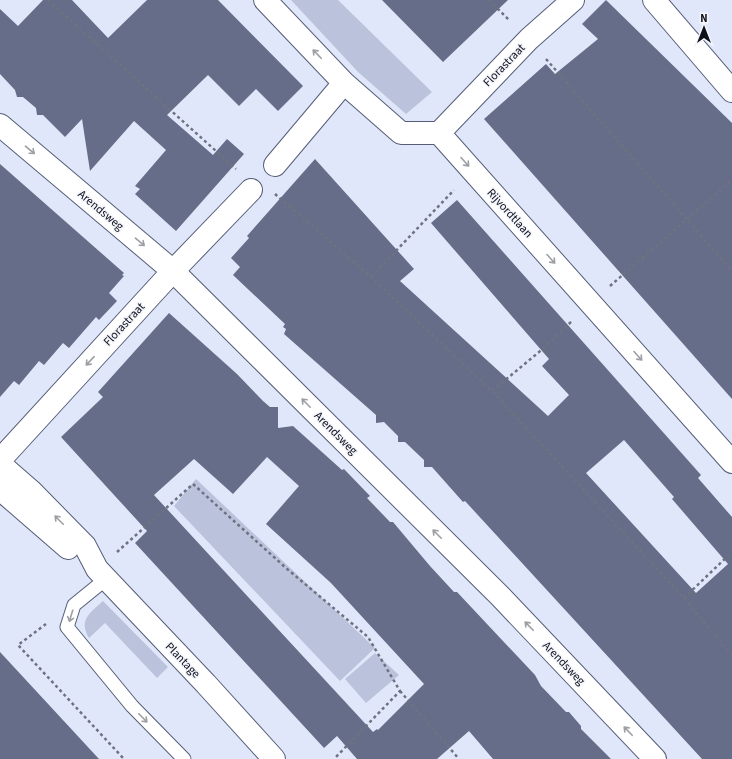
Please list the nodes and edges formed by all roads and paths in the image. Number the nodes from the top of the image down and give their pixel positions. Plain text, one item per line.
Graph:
1 (48, 0) edge
2 (265, 0) edge
3 (489, 0) edge
4 (573, 0) edge
5 (654, 0) edge
6 (529, 39) junction
7 (344, 83) junction
8 (732, 91) edge
9 (0, 125) edge
10 (439, 133) junction
11 (275, 165) dead end
12 (237, 170) dead end
13 (472, 170) junction
14 (251, 190) dead end
15 (272, 191) dead end
16 (174, 271) junction
17 (732, 271) edge
18 (371, 277) junction
19 (2, 459) edge
20 (732, 462) edge
21 (0, 489) edge
22 (732, 552) edge
23 (98, 570) junction
24 (684, 598) junction
25 (74, 605) junction
26 (732, 654) edge
27 (400, 691) junction
28 (124, 759) edge
29 (184, 759) edge
30 (274, 759) edge
31 (334, 759) edge
32 (459, 759) edge
33 (655, 759) edge

1 - 12 path
7 -> 2 street
3 - 6 path
4 - 6 street, Florastraat
5 - 8 street
6 - 10 street, Florastraat
6 - 17 path
7 - 10 street
7 - 11 street
9 -> 16 street, Arendsweg
10 -> 13 street, Rijvordtlaan
13 - 18 path
13 -> 20 street, Rijvordtlaan
14 - 16 street, Florastraat
15 - 18 path
16 -> 19 street, Florastraat
33 -> 16 street, Arendsweg
18 - 24 path
23 -> 19 street, Plantage
21 - 23 street, Plantage
22 - 24 path
23 - 25 lane
23 - 27 path
23 - 30 street, Plantage
24 - 26 path
25 - 28 path
25 -> 29 lane
27 - 31 path
27 - 32 path

